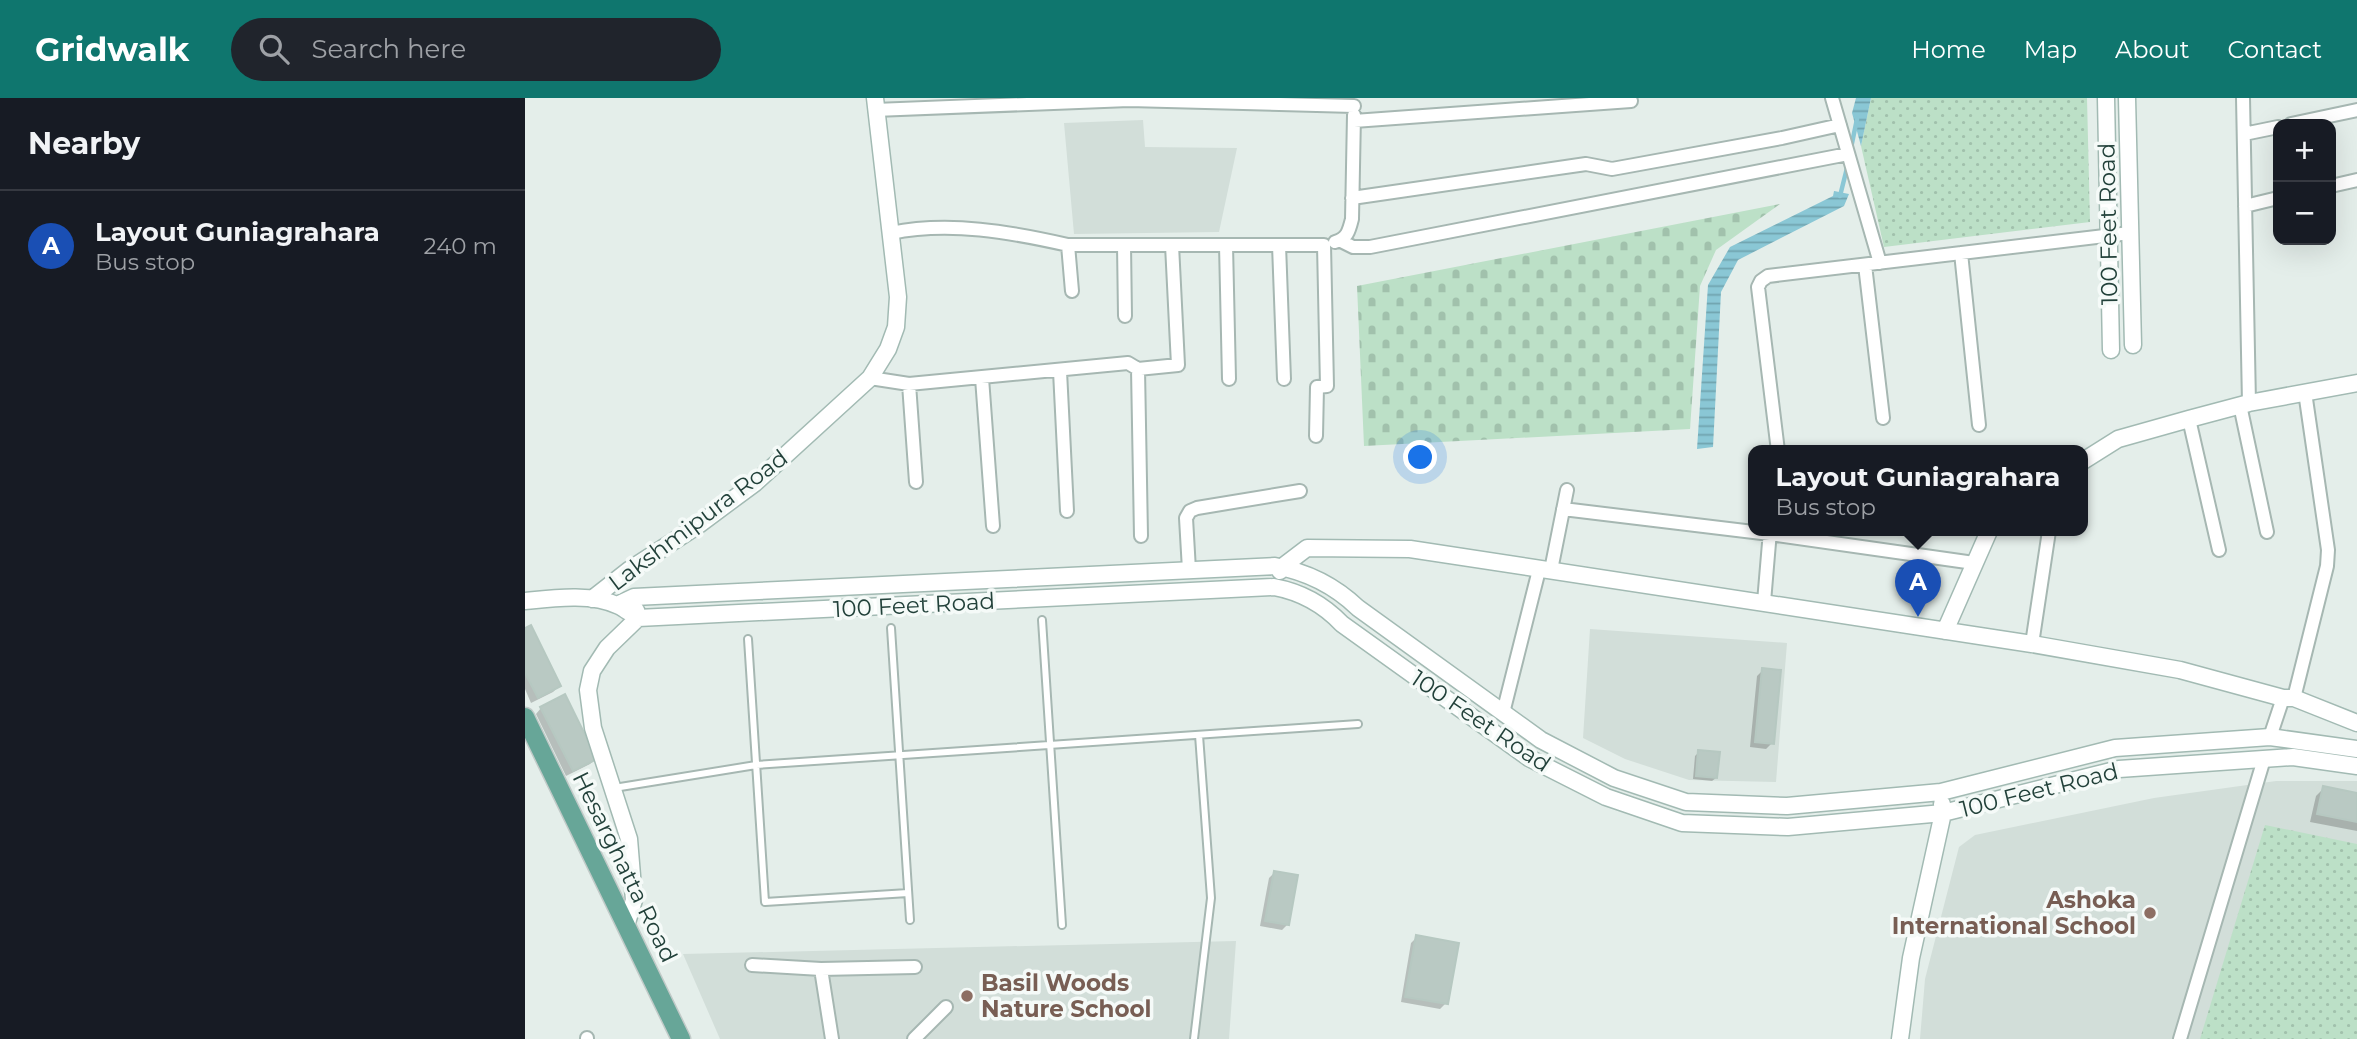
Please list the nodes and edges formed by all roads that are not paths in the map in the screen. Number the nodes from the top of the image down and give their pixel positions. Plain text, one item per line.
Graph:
1 (1832, 98) edge
2 (2106, 98) edge
3 (2127, 98) edge
4 (2243, 98) edge
5 (1130, 99) edge
6 (1072, 101) edge
7 (1630, 101) dead end
8 (996, 102) edge
9 (1355, 102) edge
10 (875, 104) edge
11 (2357, 110) edge
12 (2315, 119) edge
13 (1354, 121) junction
14 (2273, 128) edge
15 (1841, 130) junction
16 (2244, 134) junction
17 (1848, 153) junction
18 (2357, 180) edge
19 (2336, 185) edge
20 (1352, 198) junction
21 (2273, 199) edge
22 (2245, 206) junction
23 (891, 233) junction
24 (2130, 233) junction
25 (2109, 235) junction
26 (1341, 241) junction
27 (1324, 244) junction
28 (1068, 245) junction
29 (1124, 245) junction
30 (1172, 245) junction
31 (1226, 245) junction
32 (1279, 245) junction
33 (1961, 253) junction
34 (1880, 264) junction
35 (1865, 265) junction
36 (1072, 291) dead end
37 (1125, 316) dead end
38 (2133, 345) dead end
39 (2111, 350) dead end
40 (1138, 369) junction
41 (1060, 371) junction
42 (870, 378) junction
43 (982, 378) junction
44 (1229, 379) dead end
45 (1284, 379) dead end
46 (2357, 383) edge
47 (909, 384) junction
48 (2305, 392) junction
49 (2245, 404) junction
50 (1883, 418) dead end
51 (2189, 419) junction
52 (1979, 425) dead end
53 (1316, 436) dead end
54 (1777, 445) edge
55 (2088, 458) edge
56 (916, 482) dead end
57 (1567, 490) dead end
58 (1300, 492) dead end
59 (1563, 509) junction
60 (1067, 511) dead end
61 (993, 526) dead end
62 (1748, 530) edge
63 (2267, 531) dead end
64 (1141, 536) dead end
65 (1770, 536) edge
66 (1796, 536) edge
67 (1987, 536) edge
68 (2048, 536) edge
69 (2219, 550) dead end
70 (1974, 563) junction
71 (1282, 567) junction
72 (1189, 570) junction
73 (1545, 570) junction
74 (1274, 587) junction
75 (634, 597) junction
76 (592, 599) junction
77 (525, 601) edge
78 (1764, 602) junction
79 (617, 605) junction
80 (638, 618) junction
81 (1042, 620) dead end
82 (891, 628) dead end
83 (1945, 631) junction
84 (748, 639) dead end
85 (2032, 644) junction
86 (2288, 698) junction
87 (1503, 713) junction
88 (525, 717) edge
89 (2357, 723) edge
90 (1358, 724) dead end
91 (1199, 735) junction
92 (2270, 737) junction
93 (1050, 745) junction
94 (2357, 749) edge
95 (899, 755) junction
96 (2264, 759) junction
97 (756, 765) junction
98 (2357, 766) edge
99 (612, 788) junction
100 (1941, 792) junction
101 (1943, 813) junction
102 (908, 893) junction
103 (910, 920) dead end
104 (1062, 925) dead end
105 (626, 926) junction
106 (751, 965) dead end
107 (915, 967) dead end
108 (821, 969) junction
109 (946, 1007) dead end
110 (681, 1039) edge
111 (832, 1039) edge
112 (914, 1039) edge
113 (1194, 1039) edge
114 (1900, 1039) edge
115 (2180, 1039) edge

1 - 15 street
2 - 25 main road, 100 Feet Road
3 - 24 main road, 100 Feet Road
4 - 16 street
5 - 6 street
5 - 9 street
6 - 8 street
7 - 13 street
8 - 10 street
9 - 13 street
10 - 23 main road, Lakshmipura Road
11 - 12 street
13 - 20 street
14 - 16 street
15 - 17 street
15 - 20 street
16 - 22 street
17 - 26 street
17 - 34 street
18 - 19 street
20 - 26 street
21 - 22 street
22 - 49 street
23 - 28 street
23 - 42 main road, Lakshmipura Road
24 - 25 street
24 - 38 main road, 100 Feet Road
25 - 33 street
25 - 39 main road, 100 Feet Road
26 - 27 street
27 - 32 street
27 - 53 street
28 - 29 street
28 - 36 street
29 - 30 street
29 - 37 street
30 - 31 street
30 - 40 street
31 - 32 street
31 - 44 street
32 - 45 street
33 - 34 street
33 - 52 street
34 - 35 street
35 - 50 street
35 - 54 street
40 - 41 street
40 - 64 street
41 - 43 street
41 - 60 street
42 - 47 street
42 - 76 main road, Lakshmipura Road
43 - 47 street
43 - 61 street
46 - 48 main road
47 - 56 street
48 - 49 main road
48 - 86 street
49 - 51 main road
49 - 63 street
51 - 55 main road
51 - 69 street
57 - 59 street
58 - 72 street
59 - 62 street
59 - 73 street
65 - 78 street
66 - 70 street
67 - 70 main road
68 - 85 street
70 - 83 main road
71 - 72 main road, 100 Feet Road
71 - 73 main road
71 - 74 main road
71 - 87 main road, 100 Feet Road
72 - 75 main road, 100 Feet Road
73 - 78 main road
73 - 87 street
74 - 80 main road, 100 Feet Road
74 - 101 main road, 100 Feet Road
75 - 79 main road, 100 Feet Road
75 - 80 main road
76 - 77 main road
76 - 79 main road
78 - 83 main road
79 - 80 main road
80 - 99 main road
81 - 93 lane
82 - 95 lane
83 - 85 main road
84 - 97 lane
85 - 86 main road
86 - 89 main road
86 - 92 street
87 - 100 main road, 100 Feet Road
88 - 105 main road, Hesarghatta Road
90 - 91 lane
91 - 93 lane
91 - 113 lane
92 - 94 main road, 100 Feet Road
92 - 100 main road, 100 Feet Road
93 - 95 lane
93 - 104 lane
95 - 97 lane
95 - 102 lane
96 - 98 main road, 100 Feet Road
96 - 101 main road, 100 Feet Road
96 - 115 street
97 - 99 lane
97 - 102 lane
99 - 105 main road
100 - 101 main road
101 - 114 main road
102 - 103 lane
105 - 110 main road, Hesarghatta Road
106 - 108 street
107 - 108 street
108 - 111 street
109 - 112 street

